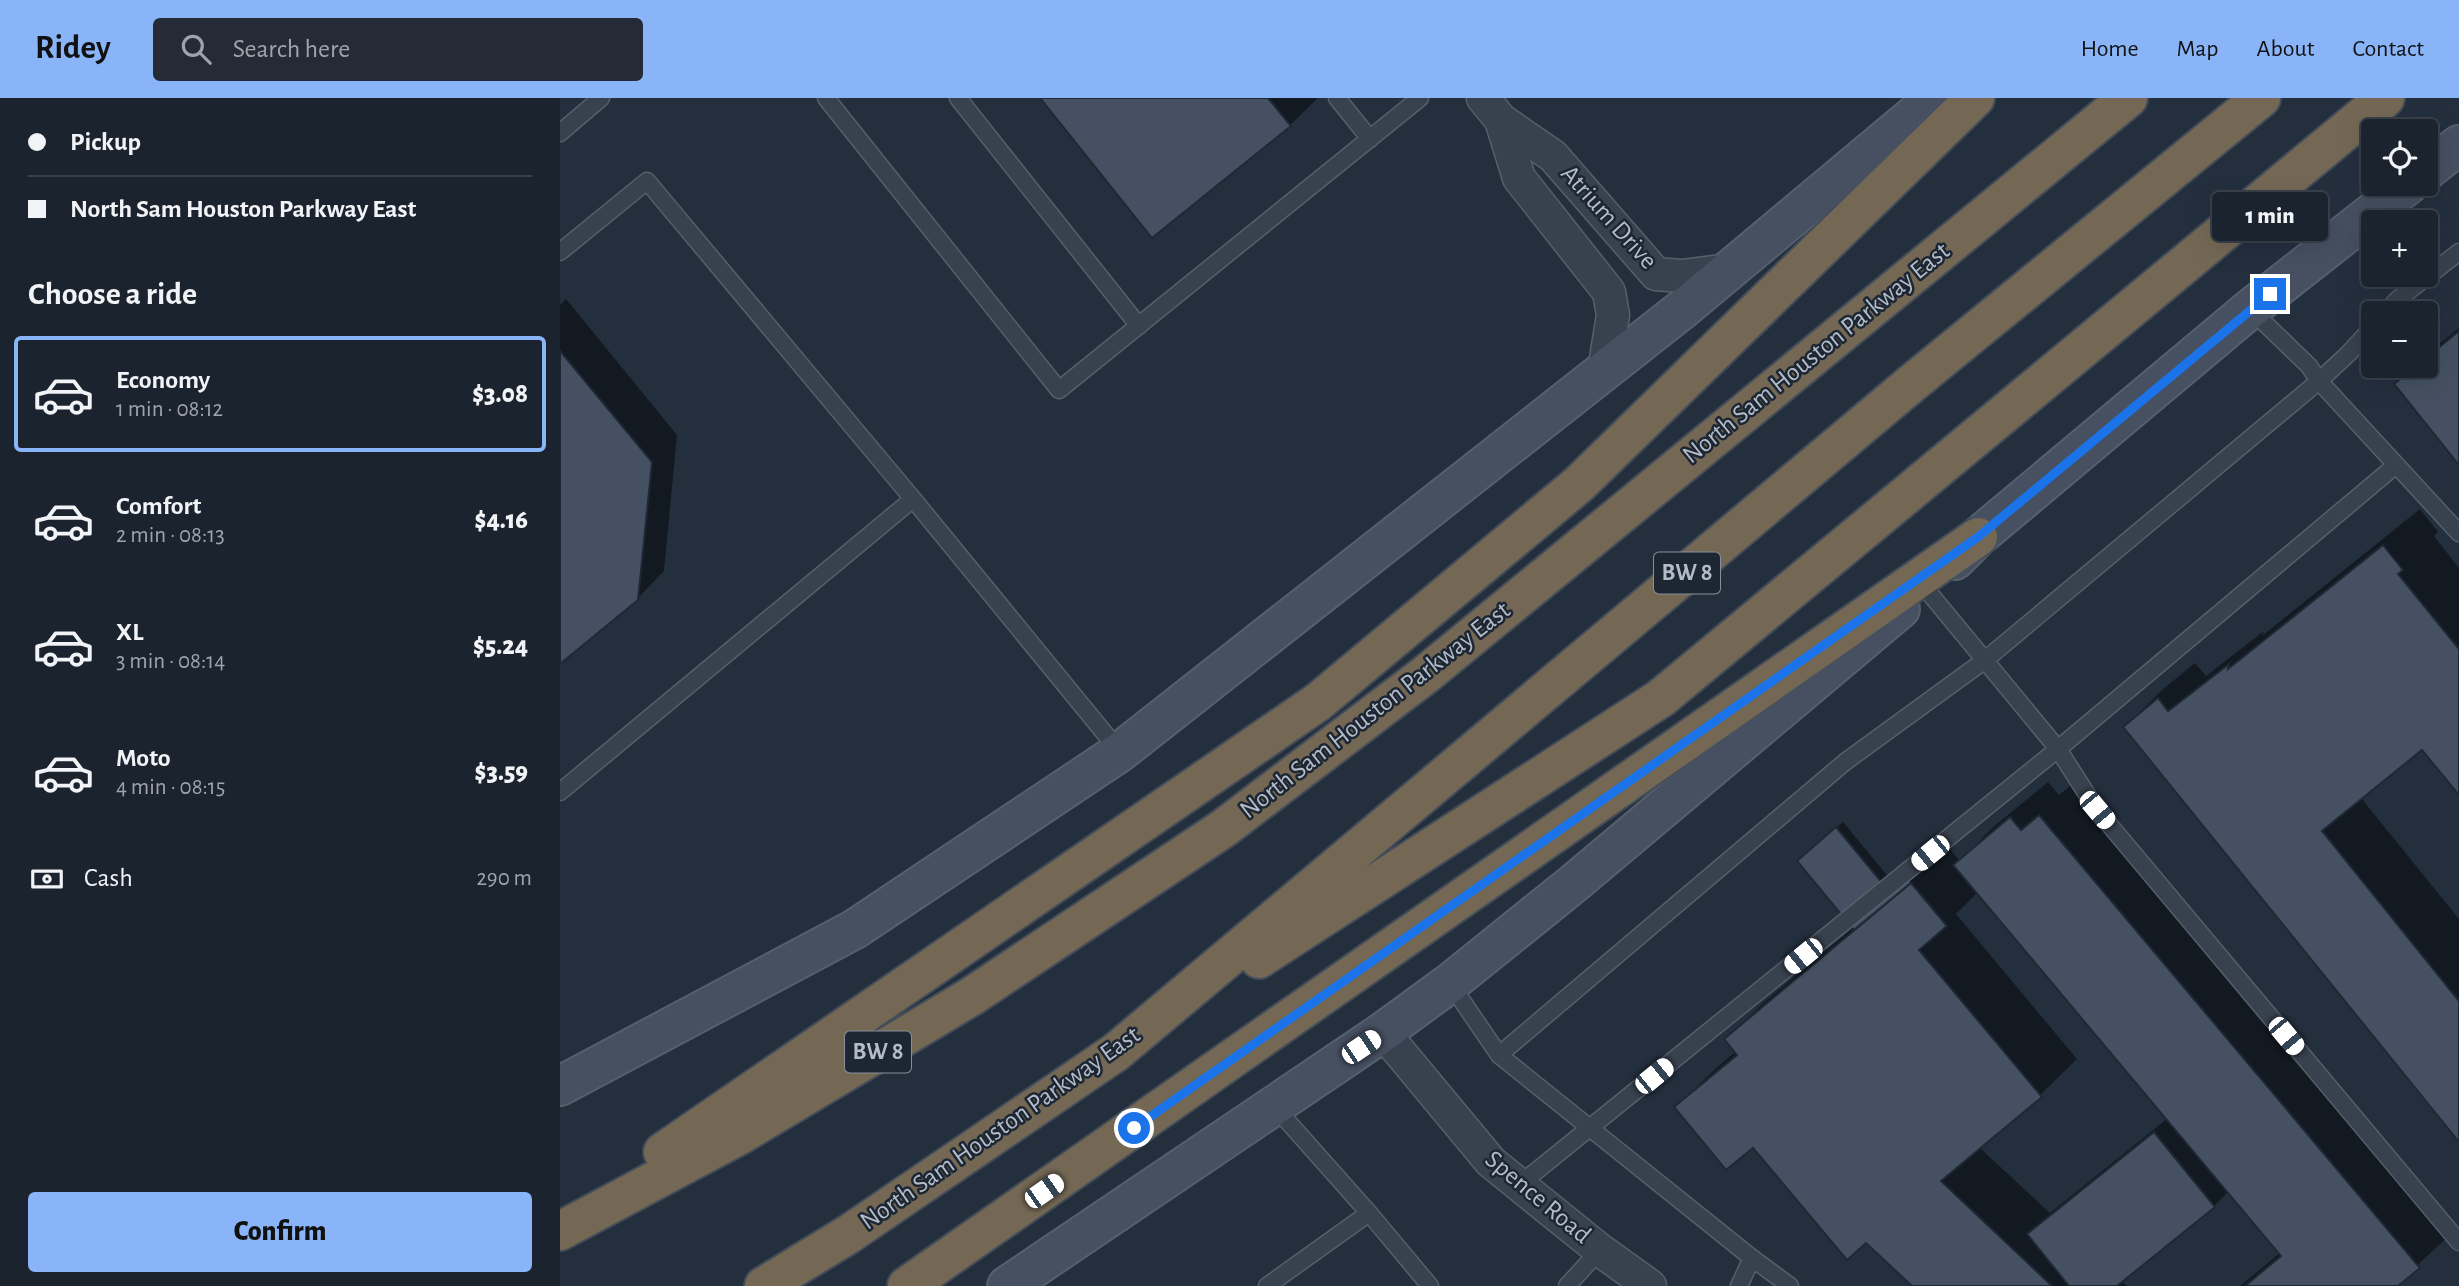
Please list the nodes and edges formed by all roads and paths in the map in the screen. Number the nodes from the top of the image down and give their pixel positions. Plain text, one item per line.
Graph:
1 (601, 98) edge
2 (826, 98) edge
3 (958, 98) edge
4 (1337, 98) edge
5 (1420, 98) edge
6 (1935, 98) edge
7 (1975, 98) edge
8 (2128, 98) edge
9 (2261, 98) edge
10 (2385, 98) edge
11 (1492, 109) edge
12 (560, 133) edge
13 (1370, 139) junction
14 (2459, 145) edge
15 (2438, 162) edge
16 (2394, 196) edge
17 (560, 252) edge
18 (2459, 252) edge
19 (1729, 270) junction
20 (2396, 301) edge
21 (2250, 309) junction
22 (1139, 326) junction
23 (2361, 340) edge
24 (1604, 371) junction
25 (2319, 381) junction
26 (2396, 465) junction
27 (913, 499) junction
28 (2459, 533) edge
29 (1978, 537) junction
30 (1926, 589) junction
31 (1985, 660) junction
32 (2058, 750) junction
33 (1120, 752) junction
34 (563, 782) edge
35 (1450, 983) junction
36 (1382, 1032) junction
37 (1116, 1052) junction
38 (1499, 1055) junction
39 (560, 1086) edge
40 (1273, 1106) junction
41 (1590, 1128) junction
42 (1520, 1185) junction
43 (1369, 1213) junction
44 (560, 1223) edge
45 (560, 1231) edge
46 (2459, 1242) edge
47 (1600, 1250) junction
48 (1752, 1258) junction
49 (764, 1286) edge
50 (908, 1286) edge
51 (1007, 1286) edge
52 (1267, 1286) edge
53 (1430, 1286) edge
54 (1567, 1286) edge
55 (1650, 1286) edge
56 (1739, 1286) edge
57 (1790, 1286) edge

1 - 12 lane
2 - 22 lane
3 - 22 lane
4 - 13 lane
5 - 13 lane
6 - 19 main road
7 - 44 highway
8 - 45 highway, North Sam Houston Parkway East / BW 8
9 - 37 highway, North Sam Houston Parkway East / BW 8
10 - 37 highway
11 - 19 street, Atrium Drive
11 - 24 street, Atrium Drive
13 - 22 lane
14 - 15 main road
16 - 21 main road
17 - 27 lane
18 - 20 lane
19 - 24 main road
21 - 25 lane
21 - 29 main road
23 - 25 lane
24 - 33 main road
25 - 26 lane
25 - 31 lane
26 - 28 lane
26 - 32 lane
27 - 33 lane
27 - 34 lane
29 - 30 main road
29 - 50 highway
30 - 31 lane
30 - 35 main road
31 - 32 lane
31 - 38 lane
32 - 41 lane
32 - 46 lane
33 - 39 main road
35 - 36 main road
35 - 38 lane
36 - 40 main road
36 - 42 street, Spence Road
37 - 49 highway, North Sam Houston Parkway East / BW 8
38 - 41 lane
40 - 43 lane
40 - 51 main road
41 - 42 lane
41 - 48 lane
42 - 47 street, Spence Road
43 - 52 lane
43 - 53 lane
47 - 54 lane
47 - 55 street, Spence Road
48 - 56 lane
48 - 57 lane

